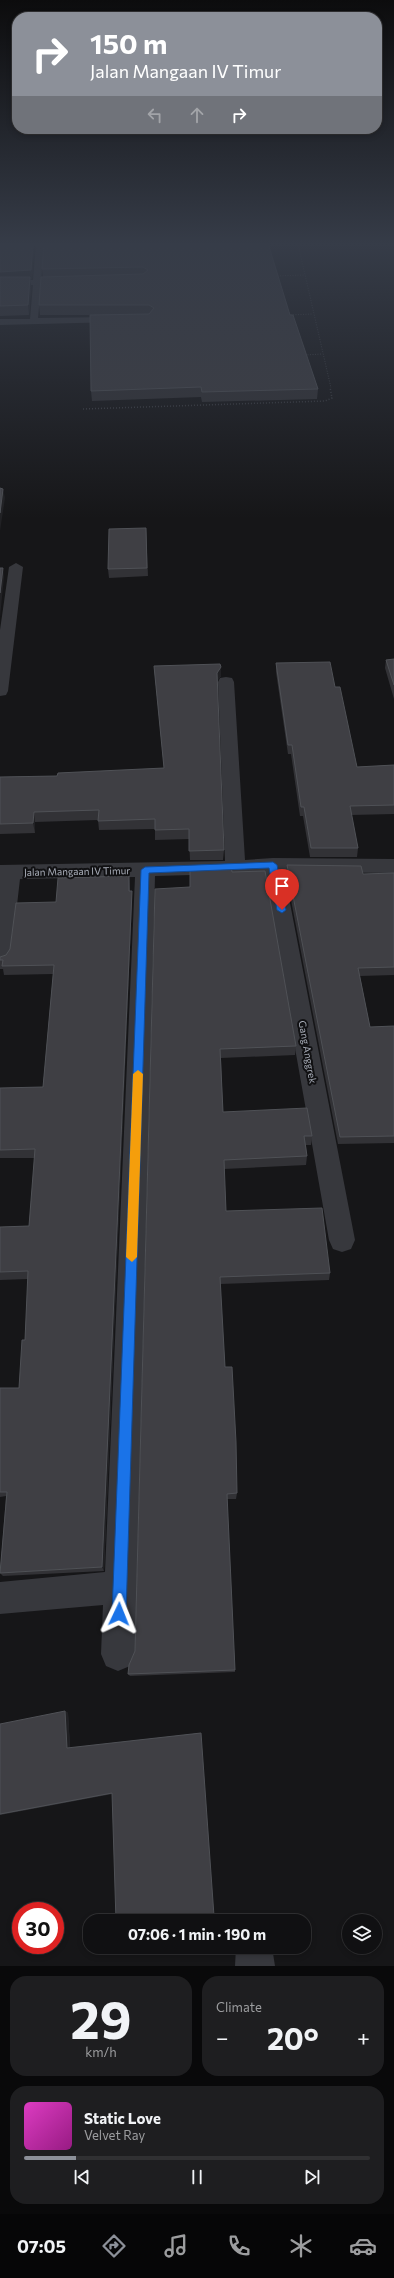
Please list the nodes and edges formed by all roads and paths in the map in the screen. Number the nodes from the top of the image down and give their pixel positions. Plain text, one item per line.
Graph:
1 (318, 336) edge
2 (322, 354) junction
3 (299, 355) edge
4 (83, 409) dead end
5 (16, 567) dead end
6 (226, 682) dead end
7 (0, 691) edge
8 (273, 865) junction
9 (394, 866) edge
10 (236, 868) junction
11 (145, 870) junction
12 (5, 872) edge
13 (0, 957) edge
14 (342, 1240) dead end
15 (120, 1587) junction
16 (0, 1598) edge
17 (118, 1654) dead end

1 - 2 path
2 - 3 path
2 - 4 path
5 - 7 street
6 - 10 street
8 - 9 street, Jalan Mangaan IV Timur
8 - 10 street, Jalan Mangaan IV Timur
8 - 14 street, Gang Anggrek
10 - 11 street, Jalan Mangaan IV Timur
11 - 12 street, Jalan Mangaan IV Timur
11 - 15 street
12 - 13 street
15 - 16 street
15 - 17 street

